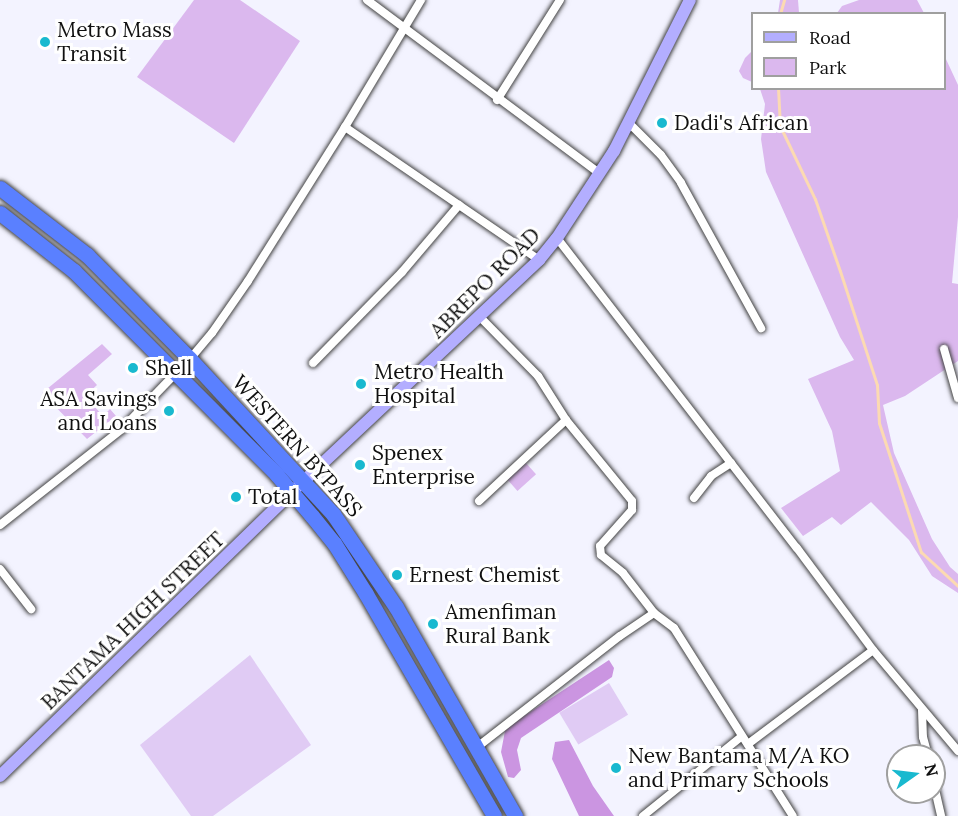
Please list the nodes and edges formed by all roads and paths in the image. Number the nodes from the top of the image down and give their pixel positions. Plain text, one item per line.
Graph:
1 (366, 0) edge
2 (421, 0) edge
3 (560, 0) edge
4 (690, 0) edge
5 (404, 28) junction
6 (497, 99) junction
7 (628, 123) junction
8 (345, 127) junction
9 (599, 173) junction
10 (0, 188) edge
11 (459, 205) junction
12 (0, 213) edge
13 (44, 220) junction
14 (557, 238) junction
15 (35, 239) junction
16 (539, 260) junction
17 (480, 317) junction
18 (761, 328) dead end
19 (944, 349) dead end
20 (190, 359) junction
21 (313, 363) dead end
22 (175, 374) junction
23 (958, 398) edge
24 (566, 420) junction
25 (731, 463) junction
26 (305, 481) junction
27 (292, 492) junction
28 (694, 498) dead end
29 (480, 501) dead end
30 (0, 525) edge
31 (0, 569) edge
32 (31, 609) dead end
33 (654, 613) junction
34 (873, 650) junction
35 (922, 710) junction
36 (742, 736) junction
37 (748, 744) junction
38 (926, 744) edge
39 (476, 748) junction
40 (958, 751) edge
41 (0, 776) edge
42 (494, 816) edge
43 (515, 816) edge
44 (644, 816) edge
45 (794, 816) edge

1 - 5 street
2 - 5 street
3 - 6 street
4 - 7 main road, ABREPO ROAD
5 - 6 street
5 - 8 street
6 - 9 street
7 - 9 main road, ABREPO ROAD
7 - 18 street
8 - 11 street
8 - 20 street
9 - 14 main road, ABREPO ROAD
10 - 13 highway, WESTERN BYPASS
11 - 16 street
11 - 21 street
12 - 15 highway, WESTERN BYPASS
13 - 15 highway
13 - 20 highway, WESTERN BYPASS
14 - 16 main road, ABREPO ROAD
14 - 25 street
15 - 22 highway, WESTERN BYPASS
16 - 17 main road, ABREPO ROAD
17 - 24 street
17 - 26 main road, ABREPO ROAD
19 - 23 street
20 - 26 highway, WESTERN BYPASS
22 - 27 highway, WESTERN BYPASS
22 - 30 street
24 - 29 street
24 - 33 street
25 - 28 street
25 - 34 street
26 - 27 main road, ABREPO ROAD
26 - 39 highway, WESTERN BYPASS
27 - 41 main road, BANTAMA HIGH STREET
27 - 42 highway, WESTERN BYPASS
31 - 32 street
33 - 36 street
33 - 39 street
34 - 35 street
34 - 37 street
35 - 38 street
35 - 40 street
36 - 37 street
36 - 44 street
37 - 45 street
39 - 43 highway, WESTERN BYPASS

